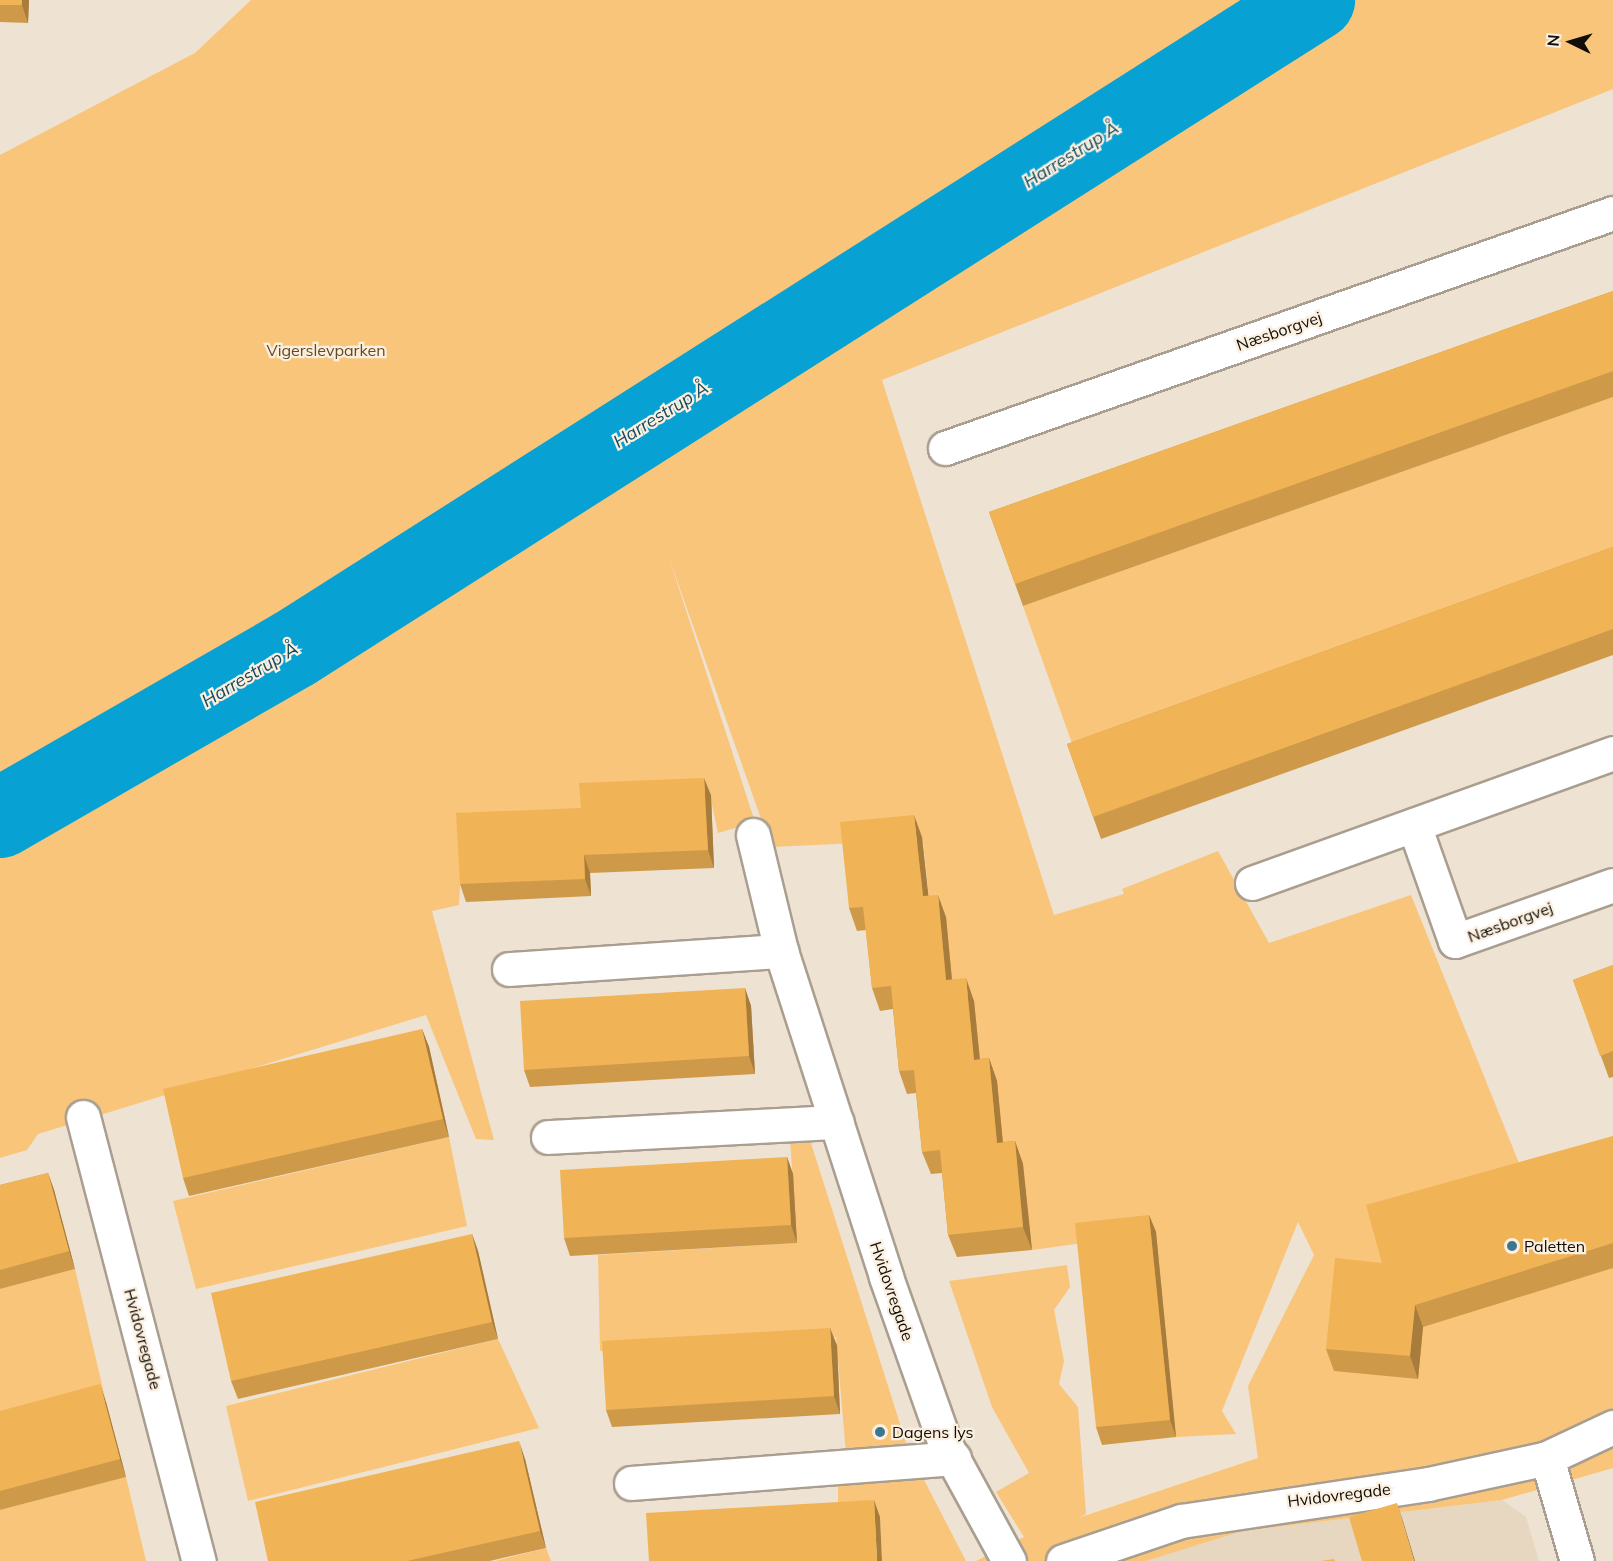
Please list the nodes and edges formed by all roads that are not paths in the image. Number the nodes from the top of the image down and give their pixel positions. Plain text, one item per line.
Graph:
1 (1613, 213) edge
2 (945, 448) dead end
3 (1613, 753) edge
4 (1414, 825) junction
5 (753, 835) dead end
6 (1252, 883) dead end
7 (1613, 885) edge
8 (780, 951) junction
9 (509, 969) dead end
10 (83, 1117) dead end
11 (837, 1122) junction
12 (548, 1137) dead end
13 (1613, 1427) edge
14 (954, 1458) junction
15 (1546, 1458) junction
16 (632, 1483) dead end
17 (200, 1561) edge
18 (1009, 1561) edge
19 (1063, 1561) edge
20 (1577, 1561) edge

1 - 2 street, Næsborgvej
3 - 4 street
4 - 6 street
4 - 7 street, Næsborgvej
5 - 8 street, Hvidovregade
8 - 9 street
8 - 11 street, Hvidovregade
10 - 17 street, Hvidovregade
11 - 12 street
11 - 14 street, Hvidovregade
13 - 15 street, Hvidovregade
14 - 16 street
14 - 18 street, Hvidovregade
15 - 19 street, Hvidovregade
15 - 20 street

